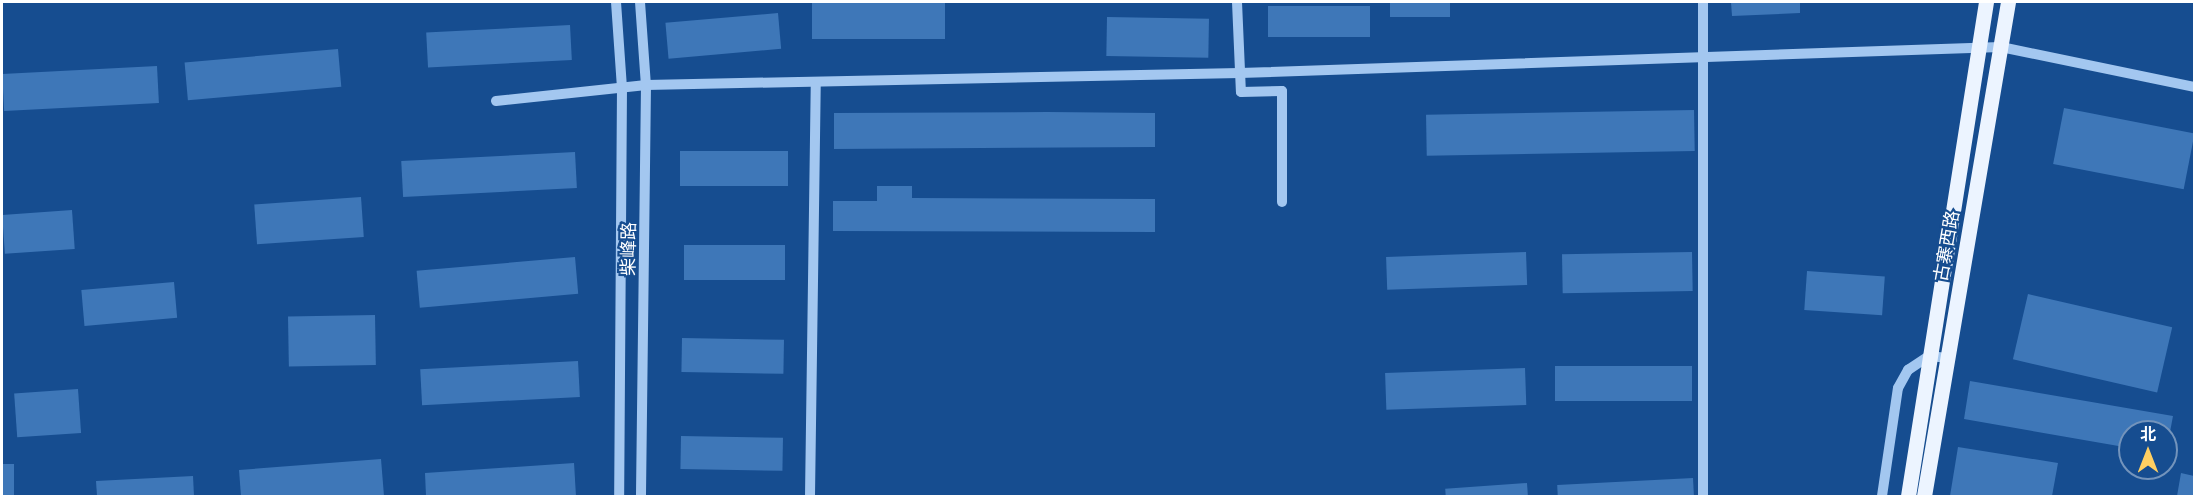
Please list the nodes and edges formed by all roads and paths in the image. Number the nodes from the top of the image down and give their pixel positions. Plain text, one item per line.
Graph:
1 (616, 2) edge
2 (640, 2) edge
3 (1237, 2) edge
4 (1704, 2) edge
5 (1986, 2) edge
6 (2008, 2) edge
7 (2001, 47) junction
8 (1978, 48) junction
9 (1703, 56) junction
10 (1240, 73) junction
11 (816, 82) junction
12 (646, 85) junction
13 (622, 87) junction
14 (2194, 87) edge
15 (496, 101) dead end
16 (1282, 202) dead end
17 (1929, 356) junction
18 (1947, 358) junction
19 (620, 496) edge
20 (641, 496) edge
21 (810, 496) edge
22 (1703, 496) edge
23 (1882, 496) edge
24 (1908, 496) edge
25 (1924, 496) edge

1 - 13 street, 柴峰路
2 - 12 street, 柴峰路
3 - 10 street
4 - 9 street
5 - 8 main road, 古寨西路
6 - 7 main road, 古寨西路
7 - 8 street
7 - 14 street
7 - 18 main road, 古寨西路
8 - 9 street
8 - 17 main road, 古寨西路
9 - 10 street
9 - 22 street
10 - 11 street
10 - 16 street
11 - 12 street
11 - 21 street
12 - 13 street
12 - 20 street, 柴峰路
13 - 15 street
13 - 19 street, 柴峰路
17 - 18 street
17 - 23 street
17 - 24 main road, 古寨西路
18 - 25 main road, 古寨西路

